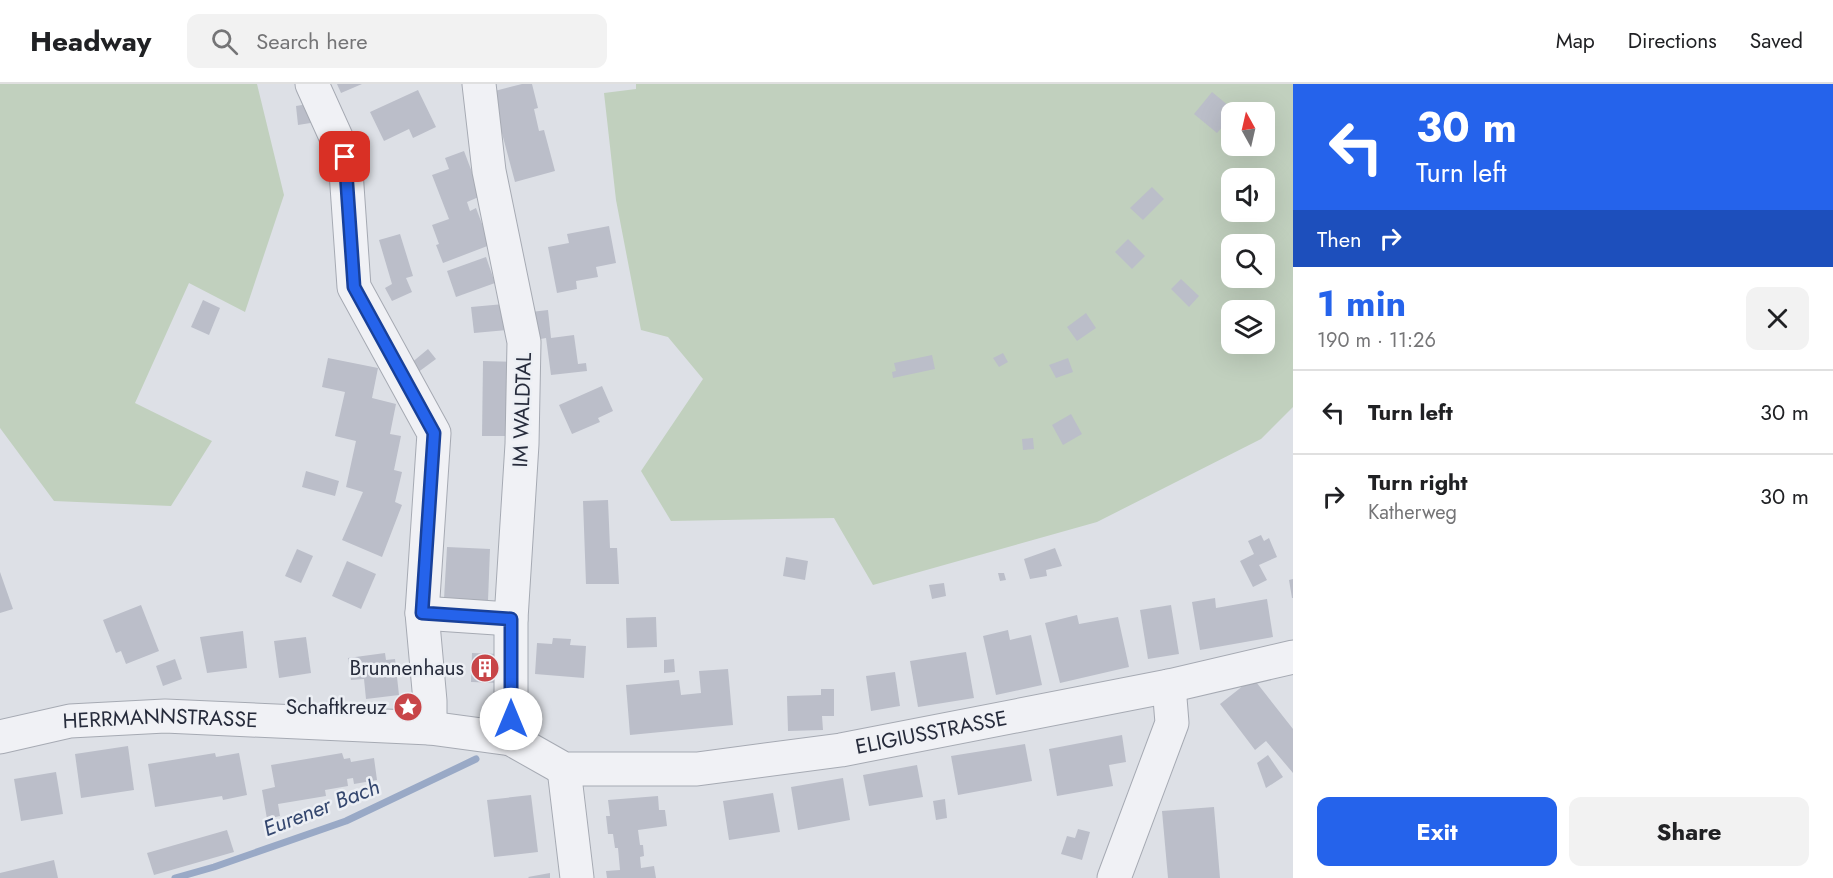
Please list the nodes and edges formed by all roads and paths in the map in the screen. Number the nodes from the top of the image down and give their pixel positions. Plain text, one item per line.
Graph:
1 (312, 84) edge
2 (479, 84) edge
3 (422, 613) junction
4 (511, 619) junction
5 (1293, 657) edge
6 (1169, 686) junction
7 (430, 728) junction
8 (0, 737) edge
9 (511, 739) junction
10 (564, 769) junction
11 (577, 878) edge
12 (1114, 878) edge

1 - 3 street
2 - 4 street, IM WALDTAL
3 - 4 street
3 - 7 street
4 - 9 street, IM WALDTAL
5 - 6 street, ELIGIUSSTRASSE
6 - 10 street, ELIGIUSSTRASSE
6 - 12 street
7 - 8 street, HERRMANNSTRASSE
7 - 9 street, HERRMANNSTRASSE
9 - 10 street, HERRMANNSTRASSE
10 - 11 street

